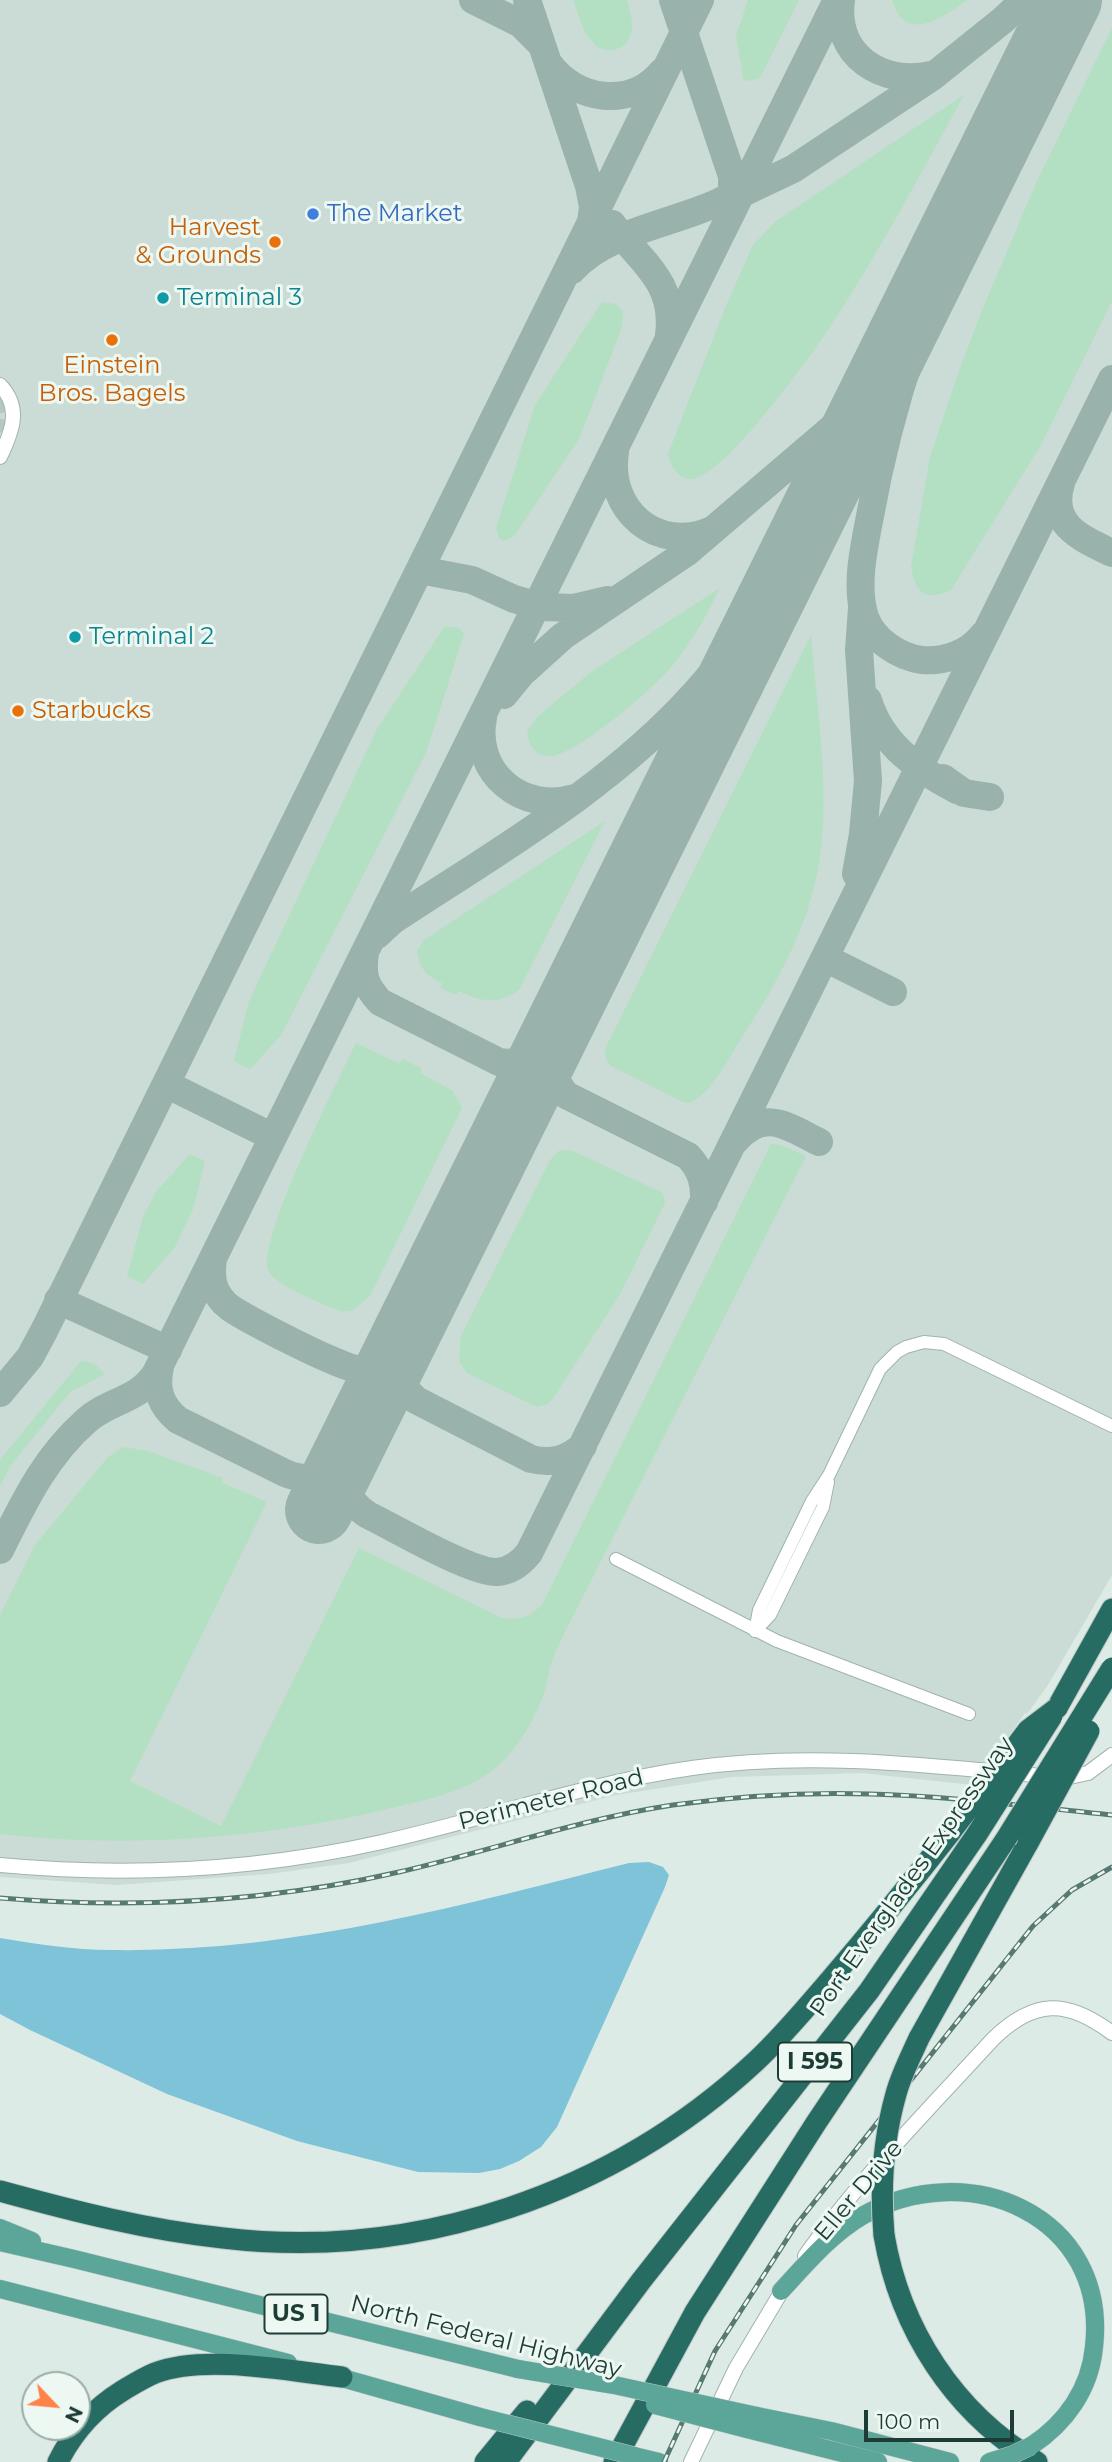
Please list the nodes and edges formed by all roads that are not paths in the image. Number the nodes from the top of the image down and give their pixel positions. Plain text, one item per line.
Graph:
1 (0, 385) edge
2 (0, 457) edge
3 (1112, 1426) edge
4 (615, 1559) dead end
5 (1112, 1609) edge
6 (755, 1631) junction
7 (1112, 1668) edge
8 (1112, 1687) edge
9 (1057, 1709) junction
10 (969, 1714) dead end
11 (1107, 1760) edge
12 (0, 1865) edge
13 (1112, 2033) edge
14 (0, 2191) edge
15 (0, 2228) edge
16 (0, 2242) edge
17 (74, 2259) junction
18 (642, 2281) junction
19 (0, 2289) edge
20 (781, 2291) junction
21 (695, 2312) junction
22 (342, 2377) junction
23 (752, 2423) junction
24 (1034, 2454) edge
25 (58, 2462) edge
26 (485, 2462) edge
27 (506, 2462) edge
28 (598, 2462) edge
29 (614, 2462) edge
30 (659, 2462) edge
31 (691, 2462) edge
32 (878, 2462) edge
33 (950, 2462) edge
34 (988, 2462) edge

1 - 2 street
3 - 6 street
4 - 6 street
5 - 9 highway, Port Everglades Expressway / I 595
6 - 10 street
7 - 21 highway, I 595, bridge
8 - 24 highway, bridge
9 - 14 highway, bridge
9 - 18 highway, Port Everglades Expressway / I 595, bridge
11 - 12 street, Perimeter Road
13 - 20 street, Eller Drive
15 - 17 main road
16 - 17 main road, North Federal Highway / US 1
17 - 23 main road, North Federal Highway / US 1, bridge
18 - 26 highway
18 - 27 highway, Port Everglades Expressway
19 - 22 main road, US 1
20 - 24 main road
20 - 31 street, Eller Drive
21 - 28 highway
21 - 29 highway
22 - 25 highway
22 - 30 main road, US 1, bridge
23 - 32 main road, North Federal Highway / US 1
23 - 33 main road
24 - 34 main road, bridge

